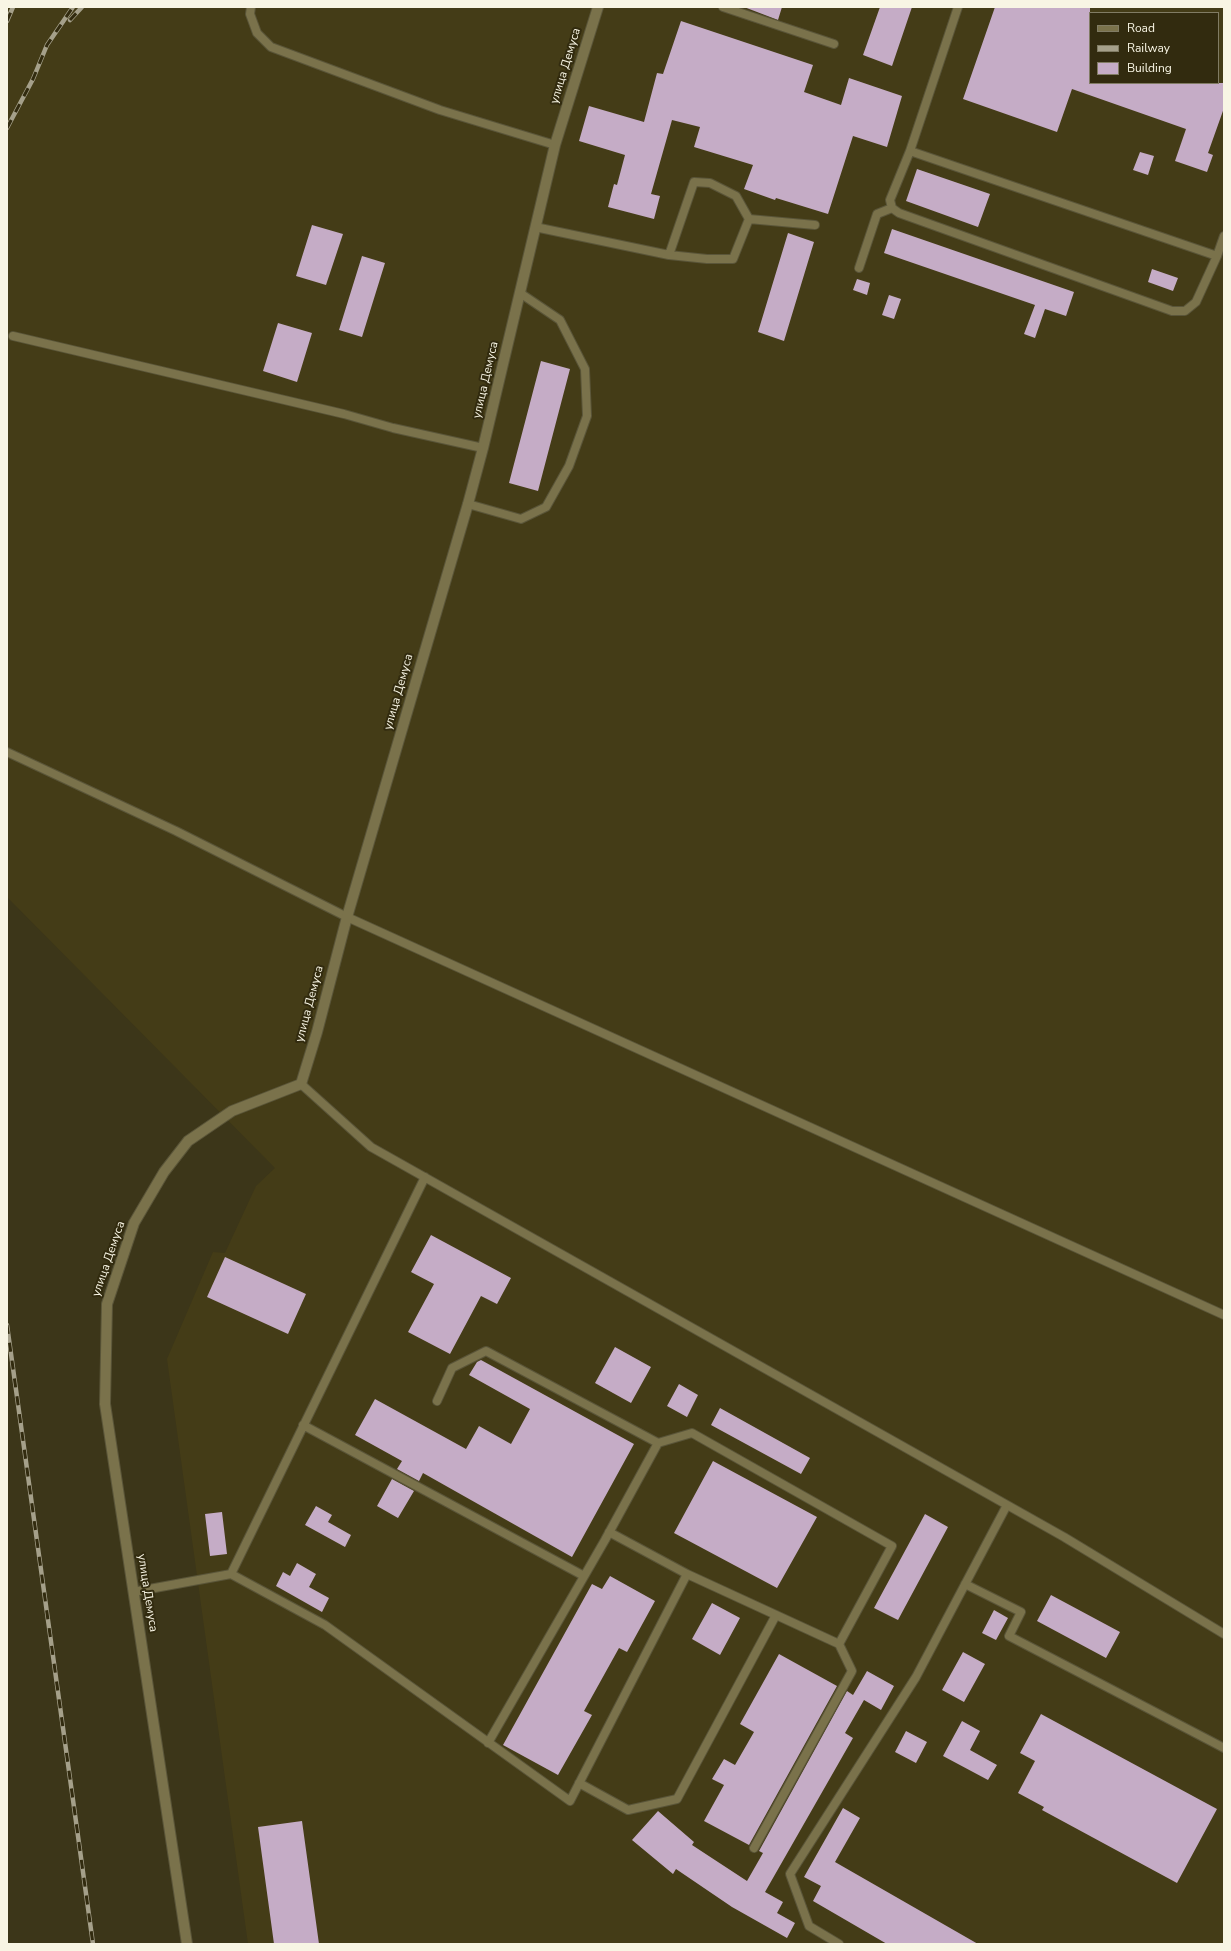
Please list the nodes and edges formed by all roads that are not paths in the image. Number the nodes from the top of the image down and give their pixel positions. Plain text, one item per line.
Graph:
1 (251, 7) edge
2 (598, 7) edge
3 (723, 7) edge
4 (958, 7) edge
5 (834, 44) dead end
6 (555, 145) junction
7 (910, 151) junction
8 (892, 208) junction
9 (749, 219) junction
10 (815, 225) dead end
11 (535, 227) junction
12 (1224, 236) edge
13 (669, 255) junction
14 (1217, 256) junction
15 (860, 268) dead end
16 (520, 292) junction
17 (13, 336) dead end
18 (483, 448) junction
19 (468, 504) junction
20 (7, 752) edge
21 (347, 917) junction
22 (301, 1084) junction
23 (425, 1177) junction
24 (1224, 1315) edge
25 (437, 1401) dead end
26 (304, 1425) junction
27 (658, 1443) junction
28 (1007, 1505) junction
29 (609, 1532) junction
30 (231, 1574) junction
31 (687, 1574) junction
32 (584, 1576) junction
33 (965, 1584) junction
34 (133, 1592) junction
35 (776, 1615) junction
36 (1224, 1634) edge
37 (839, 1644) junction
38 (488, 1743) junction
39 (1224, 1748) edge
40 (579, 1783) junction
41 (754, 1848) dead end
42 (187, 1944) edge
43 (839, 1944) edge

1 - 6 lane
2 - 6 street, улица Демуса
3 - 5 lane
4 - 7 lane
6 - 11 street, улица Демуса
7 - 8 lane
7 - 14 lane
8 - 14 lane
8 - 15 lane
9 - 10 lane
9 - 13 lane
9 - 13 lane
11 - 13 lane
11 - 16 street, улица Демуса
12 - 14 lane
16 - 18 street, улица Демуса
16 - 19 lane
17 - 18 lane
18 - 19 street, улица Демуса
19 - 21 street, улица Демуса
20 - 21 lane
21 - 22 street, улица Демуса
21 - 24 lane
22 - 23 lane
22 - 34 street, улица Демуса
23 - 26 lane
23 - 28 lane
25 - 27 lane
26 - 30 lane
26 - 32 lane
27 - 29 lane
27 - 37 lane
28 - 33 lane
28 - 36 lane
29 - 31 lane
29 - 32 lane
30 - 34 lane
30 - 38 lane
31 - 35 lane
31 - 40 lane
32 - 38 lane
33 - 39 lane
33 - 43 lane
34 - 42 street, улица Демуса
35 - 37 lane
35 - 40 lane
37 - 41 lane
38 - 40 lane

